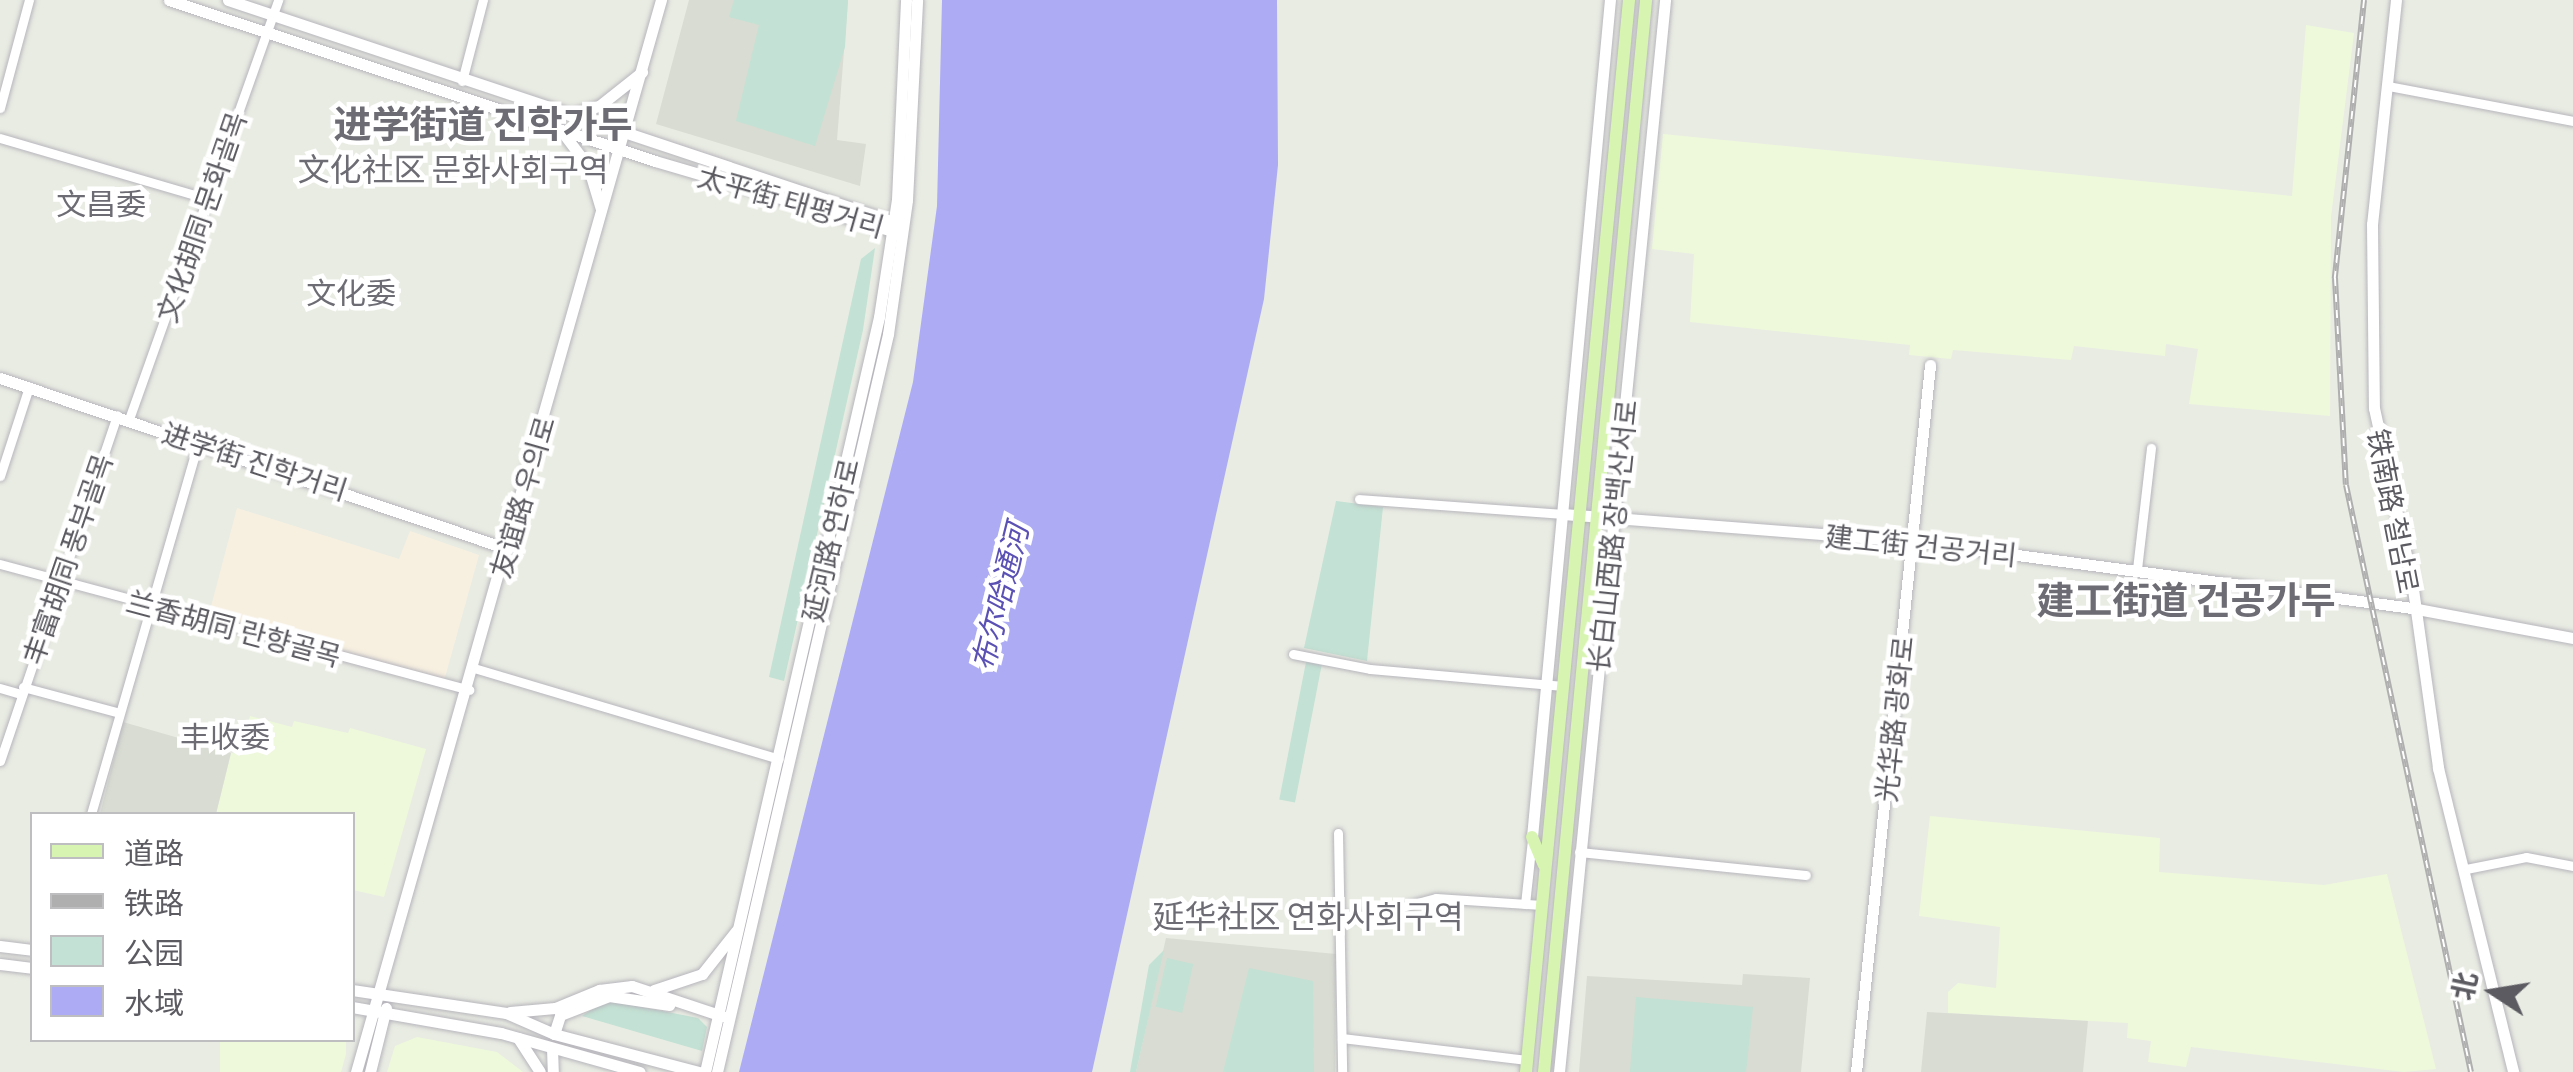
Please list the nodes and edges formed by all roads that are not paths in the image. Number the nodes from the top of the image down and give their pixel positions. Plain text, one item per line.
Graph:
1 (29, 0) edge
2 (170, 0) edge
3 (228, 0) edge
4 (278, 0) edge
5 (484, 0) edge
6 (661, 0) edge
7 (906, 0) edge
8 (917, 0) edge
9 (1610, 0) edge
10 (1629, 0) edge
11 (1646, 0) edge
12 (1665, 0) edge
13 (2396, 0) edge
14 (272, 16) junction
15 (265, 32) junction
16 (642, 72) junction
17 (462, 82) junction
18 (2388, 86) junction
19 (0, 108) edge
20 (567, 116) junction
21 (2573, 121) edge
22 (561, 131) junction
23 (625, 135) junction
24 (0, 138) edge
25 (620, 150) junction
26 (209, 199) junction
27 (602, 213) junction
28 (894, 220) junction
29 (898, 231) junction
30 (1930, 365) dead end
31 (0, 378) edge
32 (29, 387) junction
33 (123, 417) junction
34 (198, 442) junction
35 (2151, 448) dead end
36 (0, 476) edge
37 (1360, 498) dead end
38 (1562, 514) junction
39 (1580, 515) junction
40 (1598, 516) junction
41 (1614, 517) junction
42 (1913, 542) junction
43 (508, 549) junction
44 (0, 564) edge
45 (2137, 570) junction
46 (58, 580) junction
47 (147, 604) junction
48 (2412, 608) junction
49 (2573, 638) edge
50 (1293, 654) dead end
51 (474, 668) junction
52 (1546, 684) junction
53 (1563, 686) junction
54 (0, 688) edge
55 (22, 690) junction
56 (469, 690) junction
57 (116, 712) junction
58 (779, 759) junction
59 (0, 761) edge
60 (91, 812) edge
61 (1338, 833) dead end
62 (1532, 837) junction
63 (1572, 851) junction
64 (2573, 866) edge
65 (1545, 867) junction
66 (2466, 869) junction
67 (1806, 875) dead end
68 (1525, 904) junction
69 (1542, 905) junction
70 (1339, 916) junction
71 (740, 926) junction
72 (0, 946) edge
73 (30, 950) edge
74 (0, 964) edge
75 (30, 968) edge
76 (355, 990) edge
77 (645, 990) junction
78 (381, 994) junction
79 (355, 1007) edge
80 (380, 1011) junction
81 (506, 1012) junction
82 (724, 1020) junction
83 (554, 1034) junction
84 (518, 1038) junction
85 (1342, 1038) junction
86 (355, 1040) edge
87 (552, 1048) junction
88 (362, 1050) junction
89 (1527, 1066) edge
90 (356, 1072) edge
91 (370, 1072) edge
92 (540, 1072) edge
93 (553, 1072) edge
94 (640, 1072) edge
95 (702, 1072) edge
96 (717, 1072) edge
97 (1342, 1072) edge
98 (1544, 1072) edge
99 (1559, 1072) edge
100 (1856, 1072) edge
101 (2513, 1072) edge

1 - 19 street
2 - 15 main road, 太平街 태평거리
3 - 14 main road, 太平街 태평거리
4 - 14 street, 文化胡同 문화골목
5 - 17 street
6 - 16 main road, 友谊路 우의로
7 - 28 main road
8 - 29 main road, 延河路 연하로
9 - 38 main road, 长白山西路 장백산서로
10 - 39 main road, 长白山西路 장백산서로
11 - 40 main road, 长白山西路 장백산서로
12 - 41 main road, 长白山西路 장백산서로
13 - 18 main road, 铁南路 철남로
14 - 15 street, 文化胡同 문화골목
14 - 17 main road, 太平街 태평거리
15 - 22 main road, 太平街 태평거리
15 - 26 street, 文化胡同 문화골목
16 - 20 main road
16 - 23 main road, 友谊路 우의로
17 - 20 main road, 太平街 태평거리
18 - 21 street
18 - 48 main road, 铁南路 철남로
20 - 23 main road, 太平街 태평거리
22 - 25 main road, 太平街 태평거리
22 - 27 main road
23 - 25 main road, 友谊路 우의로
23 - 28 main road, 太平街 태평거리
24 - 26 street
25 - 27 main road, 友谊路 우의로
25 - 29 main road, 太平街 태평거리
26 - 33 street, 文化胡同 문화골목
27 - 43 main road, 友谊路 우의로
28 - 29 main road, 太平街 태평거리
29 - 58 main road, 延河路 연하로
29 - 82 main road, 延河路 연하로
30 - 42 main road, 光华路 광화로
31 - 32 main road, 进学街 진학거리
32 - 33 main road, 进学街 진학거리
32 - 36 street
33 - 34 main road, 进学街 진학거리
33 - 46 street, 丰富胡同 풍부골목
34 - 43 main road, 进学街 진학거리
34 - 47 street
35 - 45 street
37 - 38 street
38 - 39 main road, 建工街 건공거리
38 - 52 main road, 长白山西路 장백산서로
39 - 40 main road, 建工街 건공거리
39 - 53 main road, 长白山西路 장백산서로
40 - 41 main road, 建工街 건공거리
40 - 63 main road, 长白山西路 장백산서로
41 - 42 main road, 建工街 건공거리
41 - 63 main road, 长白山西路 장백산서로
42 - 45 main road, 建工街 건공거리
42 - 100 main road, 光华路 광화로
43 - 51 main road, 友谊路 우의로
44 - 46 street, 兰香胡同 란향골목
45 - 48 main road, 建工街 건공거리
46 - 47 street, 兰香胡同 란향골목
46 - 55 street, 丰富胡同 풍부골목
47 - 56 street, 兰香胡同 란향골목
47 - 57 street
48 - 49 main road, 建工街 건공거리
48 - 66 main road, 铁南路 철남로
50 - 52 street
51 - 56 main road, 友谊路 우의로
51 - 58 street
52 - 53 street
52 - 62 main road, 长白山西路 장백산서로
53 - 65 main road, 长白山西路 장백산서로
54 - 55 street
55 - 57 street
55 - 59 street, 丰富胡同 풍부골목
56 - 78 main road, 友谊路 우의로
57 - 60 street
58 - 71 main road, 延河路 연하로
61 - 70 street
62 - 65 main road
62 - 68 street
63 - 67 street
63 - 98 main road, 长白山西路 장백산서로
63 - 99 main road, 长白山西路 장백산서로
64 - 66 street
65 - 69 main road, 长白山西路 장백산서로
66 - 101 main road, 铁南路 철남로
68 - 69 street
68 - 70 street
69 - 89 main road, 长白山西路 장백산서로
70 - 85 street
71 - 77 main road
71 - 82 main road, 延河路 연하로
72 - 73 main road
74 - 75 main road
76 - 78 main road
77 - 81 main road
77 - 82 main road
78 - 80 main road, 友谊路 우의로
78 - 81 main road
79 - 80 main road
80 - 84 main road
80 - 88 main road, 友谊路 우의로
80 - 91 main road, 友谊路 우의로
81 - 83 main road
82 - 83 main road
82 - 95 main road, 延河路 연하로
82 - 96 main road, 延河路 연하로
83 - 95 main road
84 - 87 main road
84 - 92 main road
85 - 89 street
85 - 97 street
86 - 88 main road
87 - 93 main road
87 - 94 main road
88 - 90 main road, 友谊路 우의로

